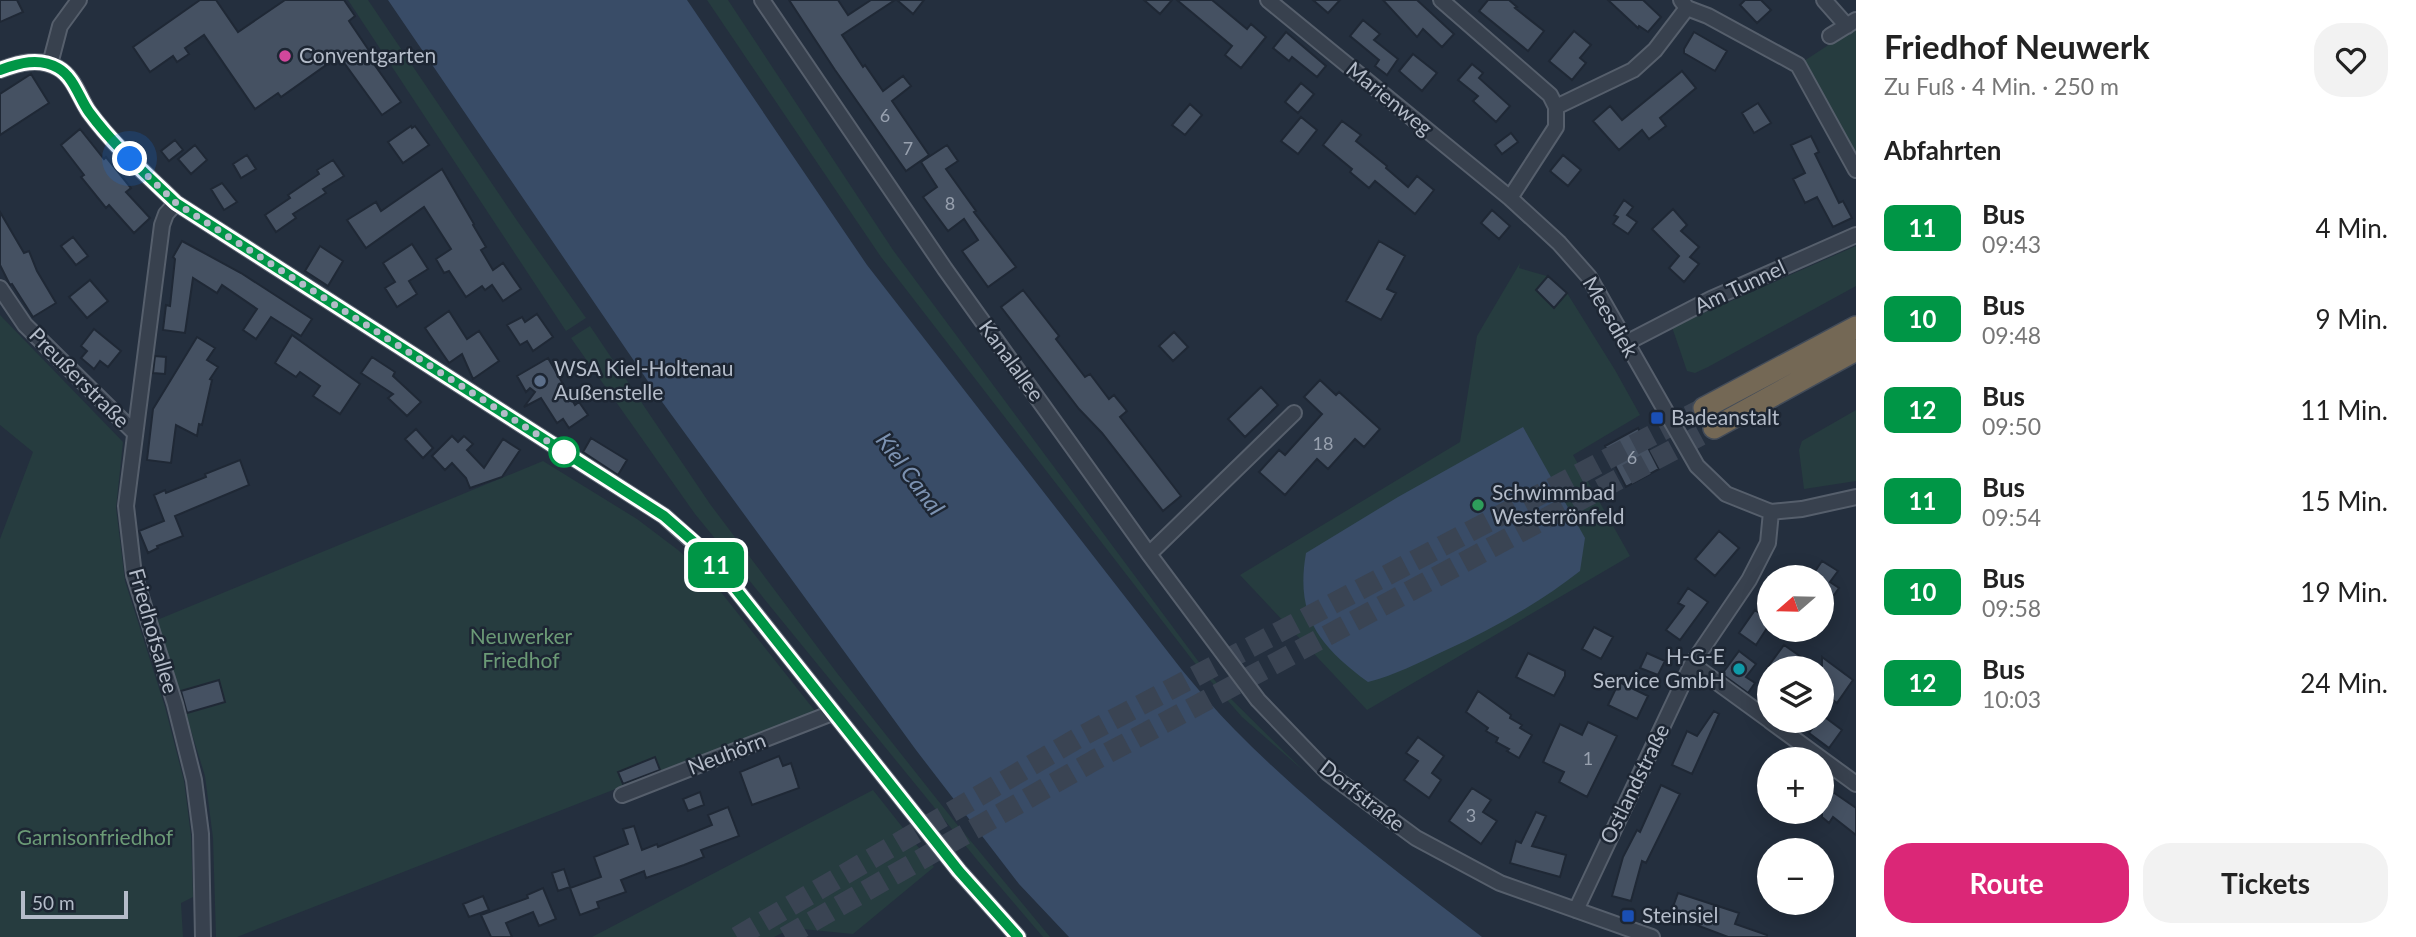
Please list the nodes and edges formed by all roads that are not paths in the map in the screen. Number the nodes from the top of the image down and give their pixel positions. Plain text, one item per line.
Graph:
1 (79, 0) edge
2 (762, 0) edge
3 (1268, 0) edge
4 (1441, 0) edge
5 (1824, 0) edge
6 (1684, 4) edge
7 (1852, 23) edge
8 (1830, 36) dead end
9 (50, 64) junction
10 (0, 70) edge
11 (1556, 107) junction
12 (1856, 170) edge
13 (1510, 198) junction
14 (176, 203) junction
15 (1856, 235) edge
16 (0, 288) edge
17 (1856, 327) edge
18 (1626, 343) junction
19 (1856, 351) edge
20 (1704, 408) tunnel mouth
21 (1294, 414) dead end
22 (1714, 428) tunnel mouth
23 (135, 433) junction
24 (1856, 496) edge
25 (1771, 512) junction
26 (1149, 554) junction
27 (1692, 664) junction
28 (1757, 712) edge
29 (832, 713) junction
30 (1786, 733) edge
31 (1856, 784) edge
32 (622, 795) dead end
33 (1576, 910) junction
34 (203, 937) edge
35 (1018, 937) edge
36 (1652, 937) edge

1 - 9 street
2 - 26 street, Kanalallee
3 - 13 street, Marienweg
4 - 11 street
5 - 7 street
6 - 11 street
6 - 12 street
7 - 8 street
9 - 10 street
9 - 14 street
11 - 13 street
13 - 18 street, Meesdiek
14 - 23 street, Friedhofsallee
14 - 29 street
15 - 18 street, Am Tunnel
16 - 23 street, Preußerstraße
17 - 20 highway
18 - 25 street, Meesdiek
19 - 22 highway
21 - 26 street
23 - 34 street, Friedhofsallee
24 - 25 street
25 - 27 street, Ostlandstraße
26 - 33 street, Dorfstraße
27 - 28 street
27 - 33 street, Ostlandstraße
29 - 32 street, Neuhörn
29 - 35 street
30 - 31 street
33 - 36 street, Dorfstraße

